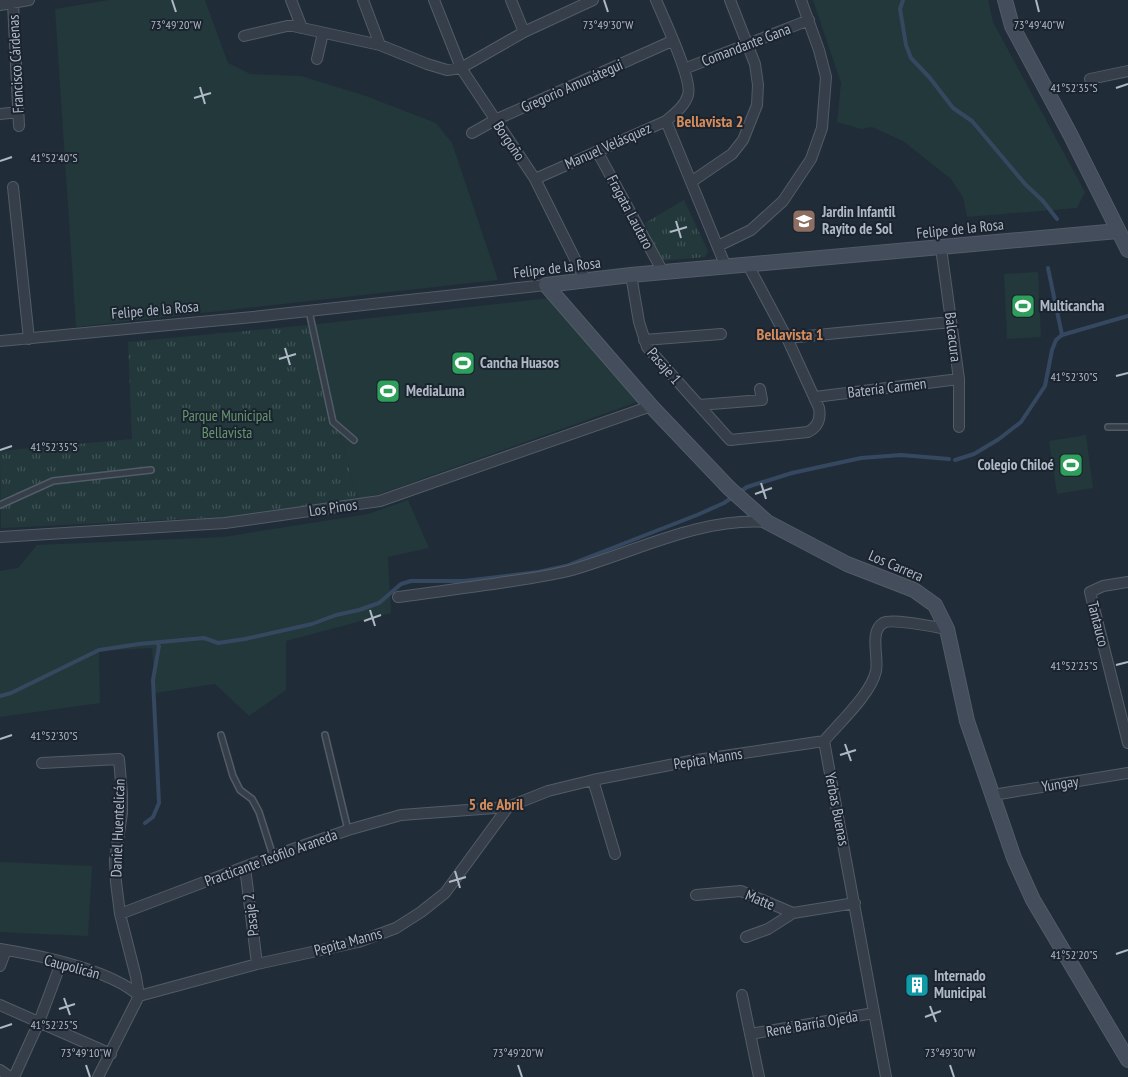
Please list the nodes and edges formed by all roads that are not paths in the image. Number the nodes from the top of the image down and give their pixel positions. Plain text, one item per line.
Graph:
1 (29, 0) edge
2 (291, 0) edge
3 (363, 0) edge
4 (434, 0) edge
5 (511, 0) edge
6 (593, 0) edge
7 (656, 0) edge
8 (730, 0) edge
9 (802, 0) edge
10 (1005, 0) edge
11 (13, 3) junction
12 (580, 3) edge
13 (0, 5) edge
14 (809, 20) junction
15 (302, 28) junction
16 (524, 32) junction
17 (323, 33) junction
18 (244, 36) dead end
19 (672, 41) junction
20 (747, 44) junction
21 (380, 45) junction
22 (317, 59) dead end
23 (461, 68) junction
24 (684, 69) junction
25 (1128, 71) edge
26 (1090, 79) dead end
27 (18, 112) junction
28 (0, 114) edge
29 (495, 120) junction
30 (666, 121) junction
31 (19, 126) dead end
32 (472, 133) dead end
33 (597, 151) junction
34 (535, 179) junction
35 (692, 182) junction
36 (13, 187) dead end
37 (1118, 231) junction
38 (718, 246) junction
39 (941, 248) junction
40 (1128, 250) edge
41 (748, 265) junction
42 (726, 267) junction
43 (663, 272) junction
44 (631, 275) junction
45 (586, 281) junction
46 (546, 285) junction
47 (308, 311) junction
48 (951, 322) junction
49 (721, 334) dead end
50 (29, 338) junction
51 (787, 338) junction
52 (644, 340) junction
53 (0, 341) edge
54 (959, 378) junction
55 (760, 389) dead end
56 (814, 397) junction
57 (699, 405) junction
58 (650, 406) junction
59 (1108, 426) dead end
60 (959, 427) dead end
61 (1128, 427) edge
62 (354, 440) dead end
63 (151, 470) dead end
64 (0, 505) edge
65 (768, 522) junction
66 (0, 537) edge
67 (1128, 582) edge
68 (398, 597) dead end
69 (947, 629) junction
70 (325, 735) dead end
71 (221, 736) dead end
72 (824, 741) junction
73 (1128, 743) edge
74 (42, 763) dead end
75 (1128, 774) edge
76 (593, 780) junction
77 (993, 795) junction
78 (508, 807) junction
79 (348, 830) junction
80 (615, 854) dead end
81 (273, 856) junction
82 (245, 867) junction
83 (696, 895) dead end
84 (855, 903) junction
85 (793, 913) junction
86 (120, 914) junction
87 (746, 937) dead end
88 (3, 949) edge
89 (61, 963) junction
90 (257, 964) junction
91 (0, 966) edge
92 (742, 995) dead end
93 (138, 996) junction
94 (0, 1005) edge
95 (874, 1014) junction
96 (40, 1022) junction
97 (750, 1034) junction
98 (111, 1054) junction
99 (1128, 1060) edge
100 (0, 1070) edge
101 (12, 1077) edge
102 (98, 1077) edge
103 (759, 1077) edge
104 (886, 1077) edge

1 - 11 street
2 - 15 street
3 - 21 street
4 - 23 street, Borgoño
5 - 16 street
6 - 12 street
7 - 19 street
8 - 20 street
9 - 14 street
10 - 37 street
11 - 13 street
11 - 27 street, Francisco Cárdenas
12 - 16 street
14 - 20 street, Comandante Gana
14 - 38 street
15 - 17 street
15 - 18 street
16 - 23 street
17 - 21 street
17 - 22 street
19 - 24 street
19 - 29 street, Gregorio Amunátegui
20 - 24 street, Comandante Gana
20 - 35 street
21 - 23 street
23 - 29 street, Borgoño
24 - 30 street, Manuel Velásquez
25 - 26 street
27 - 28 street
27 - 31 street, Francisco Cárdenas
29 - 32 street, Gregorio Amunátegui
29 - 34 street, Borgoño
30 - 33 street, Manuel Velásquez
30 - 35 street
33 - 34 street, Manuel Velásquez
33 - 43 street, Fragata Lautaro
34 - 45 street, Borgoño
35 - 38 street
36 - 50 street
37 - 39 street, Felipe de la Rosa
37 - 40 street
38 - 42 street
39 - 41 street, Felipe de la Rosa
39 - 48 street, Balcacura
41 - 42 street, Felipe de la Rosa
41 - 51 street
42 - 43 street, Felipe de la Rosa
43 - 44 street, Felipe de la Rosa
44 - 45 street, Felipe de la Rosa
44 - 52 street, Pasaje 1
45 - 46 street, Felipe de la Rosa
46 - 47 street, Felipe de la Rosa
46 - 58 street, Los Carrera
47 - 50 street, Felipe de la Rosa
47 - 62 lane
48 - 51 street
48 - 54 street, Balcacura
49 - 52 street
50 - 53 street, Felipe de la Rosa
51 - 56 street
52 - 57 street, Pasaje 1
54 - 56 street, Batería Carmen
54 - 60 street, Balcacura
55 - 57 street
56 - 57 street, Pasaje 1
58 - 65 street, Los Carrera
58 - 66 street, Los Pinos
59 - 61 lane
63 - 64 lane
65 - 68 street
65 - 69 street, Los Carrera
67 - 73 street, Tantauco
69 - 72 street
69 - 77 street, Los Carrera
70 - 79 lane
71 - 81 lane
72 - 76 street, Pepita Manns
72 - 84 street, Yerbas Buenas
74 - 86 street, Daniel Huentelicán
75 - 77 street, Yungay
76 - 78 street, Pepita Manns
76 - 80 street
77 - 99 street, Los Carrera
78 - 79 street, Practicante Teófilo Araneda
78 - 90 street, Pepita Manns
79 - 81 street, Practicante Teófilo Araneda
81 - 82 street, Practicante Teófilo Araneda
82 - 86 street, Practicante Teófilo Araneda
82 - 90 street, Pasaje 2
83 - 85 street, Matte
84 - 85 street, Matte
84 - 95 street, Yerbas Buenas
85 - 87 street, Matte
86 - 93 street
88 - 89 street, Caupolicán
88 - 91 street
89 - 93 street, Caupolicán
89 - 96 street
90 - 93 street, Pepita Manns
92 - 97 street, René Barría Ojeda
93 - 98 street
94 - 96 street
95 - 97 street, René Barría Ojeda
95 - 104 street, Yerbas Buenas
96 - 98 street
96 - 101 street
97 - 103 street, René Barría Ojeda
98 - 102 street
100 - 101 street

